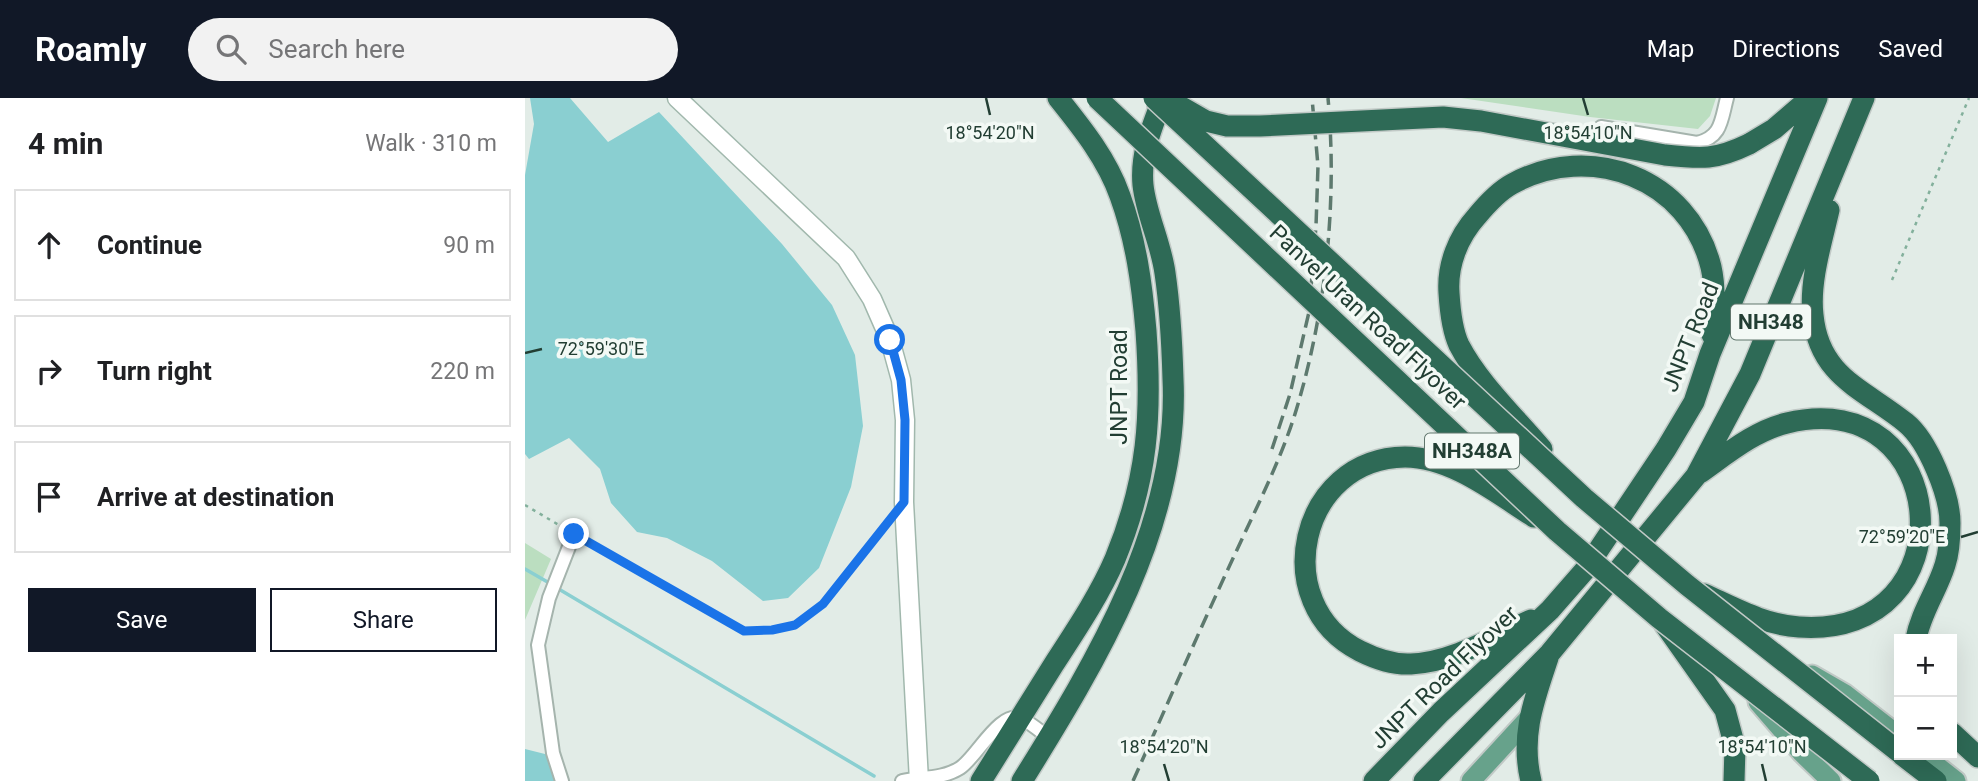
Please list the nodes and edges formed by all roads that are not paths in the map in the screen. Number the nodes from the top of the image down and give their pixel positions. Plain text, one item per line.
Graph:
1 (677, 98) edge
2 (1058, 98) edge
3 (1097, 98) edge
4 (1154, 98) edge
5 (1165, 98) edge
6 (1727, 98) edge
7 (1810, 98) edge
8 (1817, 98) edge
9 (1864, 100) edge
10 (1586, 141) junction
11 (1838, 163) junction
12 (1143, 187) junction
13 (1120, 194) junction
14 (1710, 354) junction
15 (1696, 476) junction
16 (1584, 498) junction
17 (1557, 531) junction
18 (574, 534) road end
19 (1687, 585) junction
20 (1551, 610) junction
21 (1659, 618) junction
22 (1917, 634) edge
23 (1550, 653) junction
24 (1774, 655) junction
25 (1747, 688) junction
26 (1021, 718) junction
27 (1528, 718) junction
28 (1894, 732) edge
29 (1049, 738) junction
30 (1957, 738) edge
31 (1894, 749) edge
32 (1978, 757) edge
33 (1909, 760) edge
34 (1929, 760) edge
35 (1530, 776) edge
36 (913, 780) edge
37 (562, 781) edge
38 (981, 781) edge
39 (1022, 781) edge
40 (1374, 781) edge
41 (1424, 781) edge
42 (1471, 781) edge
43 (1734, 781) edge
44 (1831, 781) edge
45 (1868, 781) edge
46 (1936, 781) edge
47 (1956, 781) edge

1 - 36 street
2 - 13 highway, JNPT Road
3 - 17 highway, Panvel Uran Road Flyover / NH348A, bridge
4 - 16 highway, Panvel Uran Road Flyover / NH348A, bridge
5 - 10 highway, bridge
5 - 12 highway
6 - 10 street
7 - 10 highway, bridge
8 - 14 highway, JNPT Road / NH348
9 - 11 highway, NH348
11 - 15 highway, NH348
11 - 22 highway
12 - 13 highway
12 - 29 highway
13 - 26 highway, JNPT Road
14 - 16 highway, bridge
14 - 20 highway, JNPT Road / NH348
15 - 19 highway, bridge
15 - 23 highway, NH348
16 - 19 highway, Panvel Uran Road Flyover / NH348A, bridge
17 - 20 highway, bridge
17 - 21 highway, Panvel Uran Road Flyover / NH348A, bridge
18 - 37 street
19 - 24 highway, Panvel Uran Road Flyover / NH348A, bridge
20 - 40 highway, JNPT Road Flyover / NH348
21 - 25 highway, Panvel Uran Road Flyover / NH348A, bridge
21 - 43 highway, bridge
23 - 27 highway
23 - 41 highway, NH348
24 - 28 main road, bridge
24 - 31 highway, Panvel Uran Road Flyover / NH348A, bridge
25 - 44 main road, bridge
25 - 45 highway, Panvel Uran Road Flyover / NH348A, bridge
26 - 29 street
26 - 36 street
26 - 38 highway, JNPT Road
27 - 35 highway
27 - 42 main road
29 - 39 highway
30 - 32 highway
33 - 46 highway, Panvel Uran Road Flyover / NH348A
34 - 47 main road

